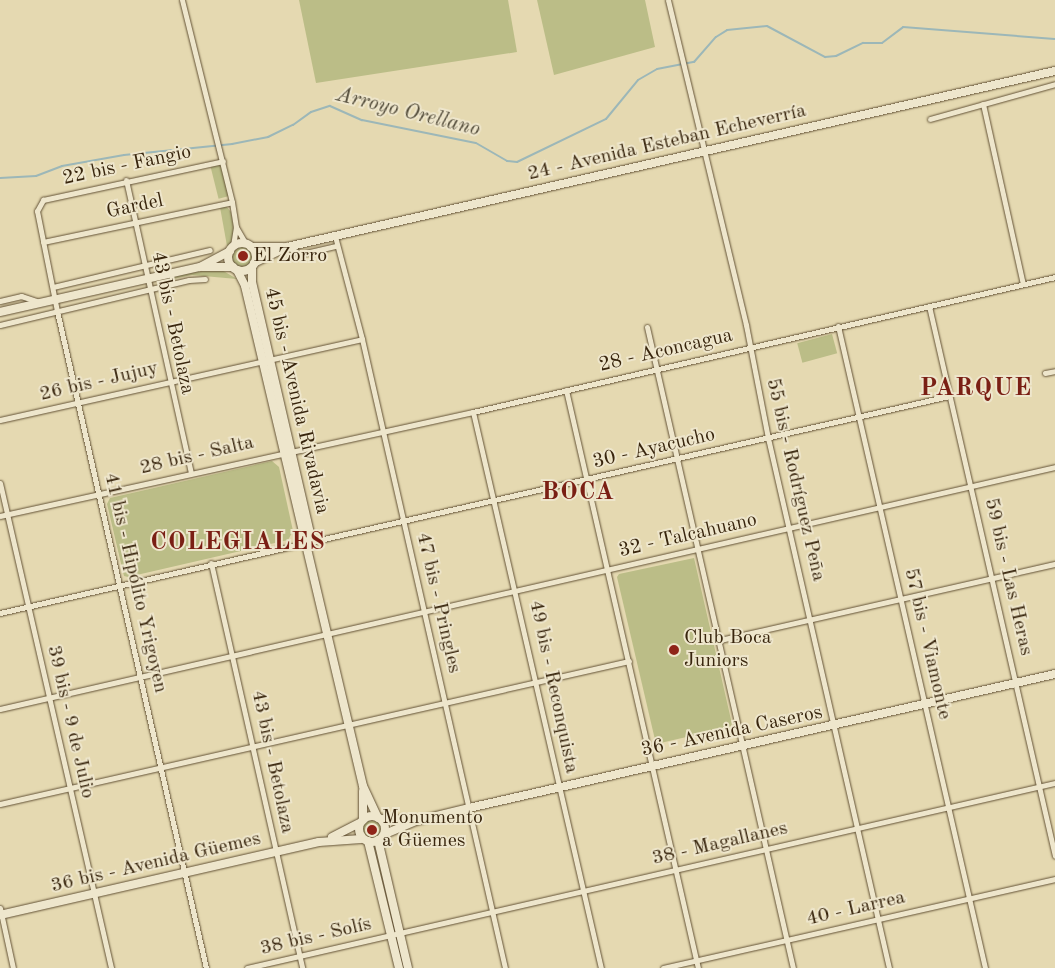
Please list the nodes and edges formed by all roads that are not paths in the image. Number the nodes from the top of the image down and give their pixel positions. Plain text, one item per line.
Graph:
1 (182, 0) edge
2 (668, 0) edge
3 (1055, 71) edge
4 (1055, 84) edge
5 (983, 104) junction
6 (930, 118) dead end
7 (706, 152) junction
8 (223, 161) junction
9 (126, 180) junction
10 (232, 202) junction
11 (38, 204) joint
12 (135, 222) junction
13 (236, 227) junction
14 (335, 236) junction
15 (43, 242) junction
16 (248, 245) junction
17 (337, 246) junction
18 (287, 247) junction
19 (231, 249) junction
20 (210, 250) dead end
21 (144, 265) junction
22 (253, 265) junction
23 (200, 267) junction
24 (234, 269) junction
25 (1055, 277) edge
26 (146, 279) junction
27 (205, 279) dead end
28 (1022, 284) junction
29 (52, 287) junction
30 (147, 290) junction
31 (56, 300) junction
32 (0, 301) edge
33 (41, 303) junction
34 (929, 306) junction
35 (57, 311) junction
36 (0, 312) edge
37 (0, 325) edge
38 (838, 326) junction
39 (647, 327) dead end
40 (362, 339) junction
41 (750, 346) junction
42 (266, 360) junction
43 (658, 369) junction
44 (1055, 371) edge
45 (1045, 373) dead end
46 (170, 382) junction
47 (566, 390) junction
48 (949, 396) junction
49 (78, 402) junction
50 (473, 412) junction
51 (859, 416) junction
52 (0, 420) edge
53 (381, 432) junction
54 (768, 438) junction
55 (292, 449) junction
56 (283, 452) junction
57 (677, 459) junction
58 (1055, 467) edge
59 (191, 473) junction
60 (586, 480) junction
61 (0, 483) edge
62 (972, 487) junction
63 (99, 494) junction
64 (494, 501) junction
65 (880, 507) junction
66 (7, 514) junction
67 (0, 516) edge
68 (403, 522) junction
69 (790, 529) junction
70 (307, 542) junction
71 (698, 550) junction
72 (212, 563) junction
73 (1055, 564) edge
74 (608, 570) junction
75 (992, 578) junction
76 (120, 585) junction
77 (516, 592) junction
78 (900, 599) junction
79 (28, 607) junction
80 (424, 612) junction
81 (0, 613) edge
82 (810, 619) junction
83 (328, 634) junction
84 (720, 640) junction
85 (233, 656) junction
86 (629, 661) junction
87 (1055, 674) edge
88 (141, 676) junction
89 (537, 683) junction
90 (1016, 683) junction
91 (50, 697) junction
92 (446, 702) junction
93 (926, 703) junction
94 (0, 709) edge
95 (348, 725) junction
96 (835, 726) junction
97 (744, 745) junction
98 (252, 746) junction
99 (652, 766) junction
100 (162, 767) junction
101 (1055, 783) edge
102 (362, 786) junction
103 (559, 786) junction
104 (1040, 786) junction
105 (71, 788) junction
106 (0, 804) edge
107 (469, 808) junction
108 (949, 808) junction
109 (379, 818) junction
110 (362, 821) junction
111 (416, 821) junction
112 (858, 828) junction
113 (385, 834) junction
114 (365, 840) junction
115 (378, 840) junction
116 (320, 842) junction
117 (764, 849) junction
118 (276, 852) junction
119 (1055, 856) edge
120 (674, 870) junction
121 (185, 873) junction
122 (1055, 879) edge
123 (583, 890) junction
124 (94, 894) junction
125 (969, 899) junction
126 (0, 912) edge
127 (491, 912) junction
128 (877, 919) junction
129 (395, 934) junction
130 (786, 940) junction
131 (300, 956) junction
132 (696, 961) junction
133 (13, 968) edge
134 (111, 968) edge
135 (206, 968) edge
136 (247, 968) edge
137 (302, 968) edge
138 (399, 968) edge
139 (408, 968) edge
140 (505, 968) edge
141 (601, 968) edge
142 (663, 968) edge
143 (698, 968) edge
144 (793, 968) edge
145 (889, 968) edge
146 (985, 968) edge

1 - 8 street
2 - 7 street, 55 bis - Rodríguez Peña
3 - 7 main road, 24 - Avenida Esteban Echeverría
4 - 5 street
5 - 6 street
5 - 28 street
7 - 14 main road, 24 - Avenida Esteban Echeverría
7 - 41 street, 55 bis - Rodríguez Peña
8 - 9 street, 22 bis - Fangio
8 - 10 street
9 - 11 street, 22 bis - Fangio
9 - 12 street, 43 bis - Betolaza
10 - 12 street, Gardel
10 - 13 street
11 - 15 street, 41 bis - Hipólito Yrigoyen
12 - 15 street, Gardel
12 - 21 street, 43 bis - Betolaza
13 - 16 street
13 - 19 street
14 - 17 street, 47 bis - Pringles
14 - 18 main road, 24 - Avenida Esteban Echeverría
15 - 29 street, 41 bis - Hipólito Yrigoyen
16 - 18 main road, 24 - Avenida Esteban Echeverría
16 - 19 main road
16 - 22 main road
17 - 18 street, 24 - Avenida Esteban Echeverría
17 - 40 street, 47 bis - Pringles
18 - 22 main road, 24 - Avenida Esteban Echeverría
19 - 23 main road
19 - 24 main road
20 - 21 street
21 - 26 street, 43 bis - Betolaza
21 - 29 street
22 - 24 main road
22 - 42 main road, 45 bis - Avenida Rivadavia
23 - 24 main road
23 - 26 main road
24 - 42 main road, 45 bis - Avenida Rivadavia
25 - 28 street, 28 - Aconcagua
26 - 30 street, 43 bis - Betolaza
26 - 31 main road
27 - 30 street
28 - 34 street, 28 - Aconcagua
29 - 31 street, 41 bis - Hipólito Yrigoyen
30 - 35 street
30 - 46 street, 43 bis - Betolaza
31 - 33 main road
31 - 35 street, 41 bis - Hipólito Yrigoyen
32 - 33 street
33 - 36 main road
34 - 38 street, 28 - Aconcagua
34 - 48 street, 59 bis - Las Heras
35 - 37 street
35 - 49 street, 41 bis - Hipólito Yrigoyen
38 - 41 street, 28 - Aconcagua
38 - 51 street, 57 bis - Viamonte
39 - 43 street
40 - 42 street, 26 bis - Jujuy
40 - 53 street, 47 bis - Pringles
41 - 43 street, 28 - Aconcagua
41 - 54 street, 55 bis - Rodríguez Peña
42 - 46 street, 26 bis - Jujuy
42 - 55 main road, 45 bis - Avenida Rivadavia
42 - 56 main road, 45 bis - Avenida Rivadavia
43 - 47 street, 28 - Aconcagua
43 - 57 street
44 - 45 street
46 - 49 street, 26 bis - Jujuy
46 - 59 street, 43 bis - Betolaza
47 - 50 street, 28 - Aconcagua
47 - 60 street
48 - 51 street, 30 - Ayacucho
48 - 62 street, 59 bis - Las Heras
49 - 52 street, 26 bis - Jujuy
49 - 63 street, 41 bis - Hipólito Yrigoyen
50 - 53 street, 28 - Aconcagua
50 - 64 street, 49 bis - Reconquista
51 - 54 street, 30 - Ayacucho
51 - 65 street, 57 bis - Viamonte
53 - 55 street, 28 - Aconcagua
53 - 68 street, 47 bis - Pringles
54 - 57 street, 30 - Ayacucho
54 - 69 street, 55 bis - Rodríguez Peña
55 - 56 street, 28 - Aconcagua
55 - 70 main road, 45 bis - Avenida Rivadavia
56 - 59 street, 28 bis - Salta
56 - 70 main road, 45 bis - Avenida Rivadavia
57 - 60 street, 30 - Ayacucho
57 - 71 street
58 - 62 street, 32 - Talcahuano
59 - 63 street, 28 bis - Salta
60 - 64 street, 30 - Ayacucho
60 - 74 street
61 - 66 street, 39 bis - 9 de Julio
62 - 65 street, 32 - Talcahuano
62 - 75 street, 59 bis - Las Heras
63 - 66 street, 28 bis - Salta
63 - 76 street, 41 bis - Hipólito Yrigoyen
64 - 68 street, 30 - Ayacucho
64 - 77 street, 49 bis - Reconquista
65 - 69 street, 32 - Talcahuano
65 - 78 street, 57 bis - Viamonte
66 - 67 street, 28 bis - Salta
66 - 79 street, 39 bis - 9 de Julio
68 - 70 street, 30 - Ayacucho
68 - 80 street, 47 bis - Pringles
69 - 71 street, 32 - Talcahuano
69 - 82 street, 55 bis - Rodríguez Peña
70 - 72 street, 30 - Ayacucho
70 - 83 main road, 45 bis - Avenida Rivadavia
71 - 74 street, 32 - Talcahuano
71 - 84 street
72 - 76 street, 30 - Ayacucho
72 - 85 street, 43 bis - Betolaza
73 - 75 street
74 - 77 street, 32 - Talcahuano
74 - 86 street
75 - 78 street
75 - 90 street, 59 bis - Las Heras
76 - 79 street, 30 - Ayacucho
76 - 88 street, 41 bis - Hipólito Yrigoyen
77 - 80 street, 32 - Talcahuano
77 - 89 street, 49 bis - Reconquista
78 - 82 street
78 - 93 street, 57 bis - Viamonte
79 - 81 street, 30 - Ayacucho
79 - 91 street, 39 bis - 9 de Julio
80 - 83 street, 32 - Talcahuano
80 - 92 street, 47 bis - Pringles
82 - 84 street
82 - 96 street, 55 bis - Rodríguez Peña
83 - 85 street, 32 - Talcahuano
83 - 95 main road, 45 bis - Avenida Rivadavia
84 - 97 street
85 - 88 street, 32 - Talcahuano
85 - 98 street, 43 bis - Betolaza
86 - 89 street
86 - 99 street
87 - 90 main road, 36 - Avenida Caseros
88 - 91 street, 32 - Talcahuano
88 - 100 street, 41 bis - Hipólito Yrigoyen
89 - 92 street
89 - 103 street, 49 bis - Reconquista
90 - 93 main road, 36 - Avenida Caseros
90 - 104 street, 59 bis - Las Heras
91 - 94 street, 32 - Talcahuano
91 - 105 street, 39 bis - 9 de Julio
92 - 95 street
92 - 107 street, 47 bis - Pringles
93 - 96 main road, 36 - Avenida Caseros
93 - 108 street, 57 bis - Viamonte
95 - 98 street
95 - 102 main road, 45 bis - Avenida Rivadavia
96 - 97 main road, 36 - Avenida Caseros
96 - 112 street, 55 bis - Rodríguez Peña
97 - 99 main road, 36 - Avenida Caseros
97 - 117 street
98 - 100 street
98 - 118 street, 43 bis - Betolaza
99 - 103 main road, 36 - Avenida Caseros
99 - 120 street
100 - 105 street
100 - 121 street, 41 bis - Hipólito Yrigoyen
101 - 104 street, 38 - Magallanes
102 - 109 main road, 45 bis - Avenida Rivadavia
102 - 110 main road, 45 bis - Avenida Rivadavia
103 - 107 main road, 36 - Avenida Caseros
103 - 123 street, 49 bis - Reconquista
104 - 108 street, 38 - Magallanes
104 - 119 street, 59 bis - Las Heras
105 - 106 street
105 - 124 street, 39 bis - 9 de Julio
107 - 111 main road, 36 - Avenida Caseros
107 - 127 street, 47 bis - Pringles
108 - 112 street, 38 - Magallanes
108 - 125 street, 57 bis - Viamonte
109 - 110 main road
109 - 111 main road, 36 - Avenida Caseros
109 - 113 main road
110 - 114 main road
110 - 116 main road, 36 bis - Avenida Güemes
111 - 113 main road, 36 - Avenida Caseros
112 - 117 street, 38 - Magallanes
112 - 128 street, 55 bis - Rodríguez Peña
113 - 115 main road
114 - 115 main road
114 - 116 main road, 36 bis - Avenida Güemes
114 - 129 main road
115 - 129 main road
116 - 118 main road, 36 bis - Avenida Güemes
117 - 120 street, 38 - Magallanes
117 - 130 street
118 - 121 main road, 36 bis - Avenida Güemes
118 - 131 street, 43 bis - Betolaza
120 - 123 street, 38 - Magallanes
120 - 132 street
121 - 124 main road, 36 bis - Avenida Güemes
121 - 135 street, 41 bis - Hipólito Yrigoyen
122 - 125 street, 40 - Larrea
123 - 127 street, 38 - Magallanes
123 - 141 street, 49 bis - Reconquista
124 - 126 main road, 36 bis - Avenida Güemes
124 - 134 street, 39 bis - 9 de Julio
125 - 128 street, 40 - Larrea
125 - 146 street, 57 bis - Viamonte
126 - 133 street
127 - 129 street, 38 - Magallanes
127 - 140 street, 47 bis - Pringles
128 - 130 street, 40 - Larrea
128 - 145 street, 55 bis - Rodríguez Peña
129 - 131 street, 38 bis - Solís
129 - 138 main road
129 - 139 main road
130 - 132 street, 40 - Larrea
130 - 144 street
131 - 136 street, 38 bis - Solís
131 - 137 street, 43 bis - Betolaza
132 - 142 street, 40 - Larrea
132 - 143 street

